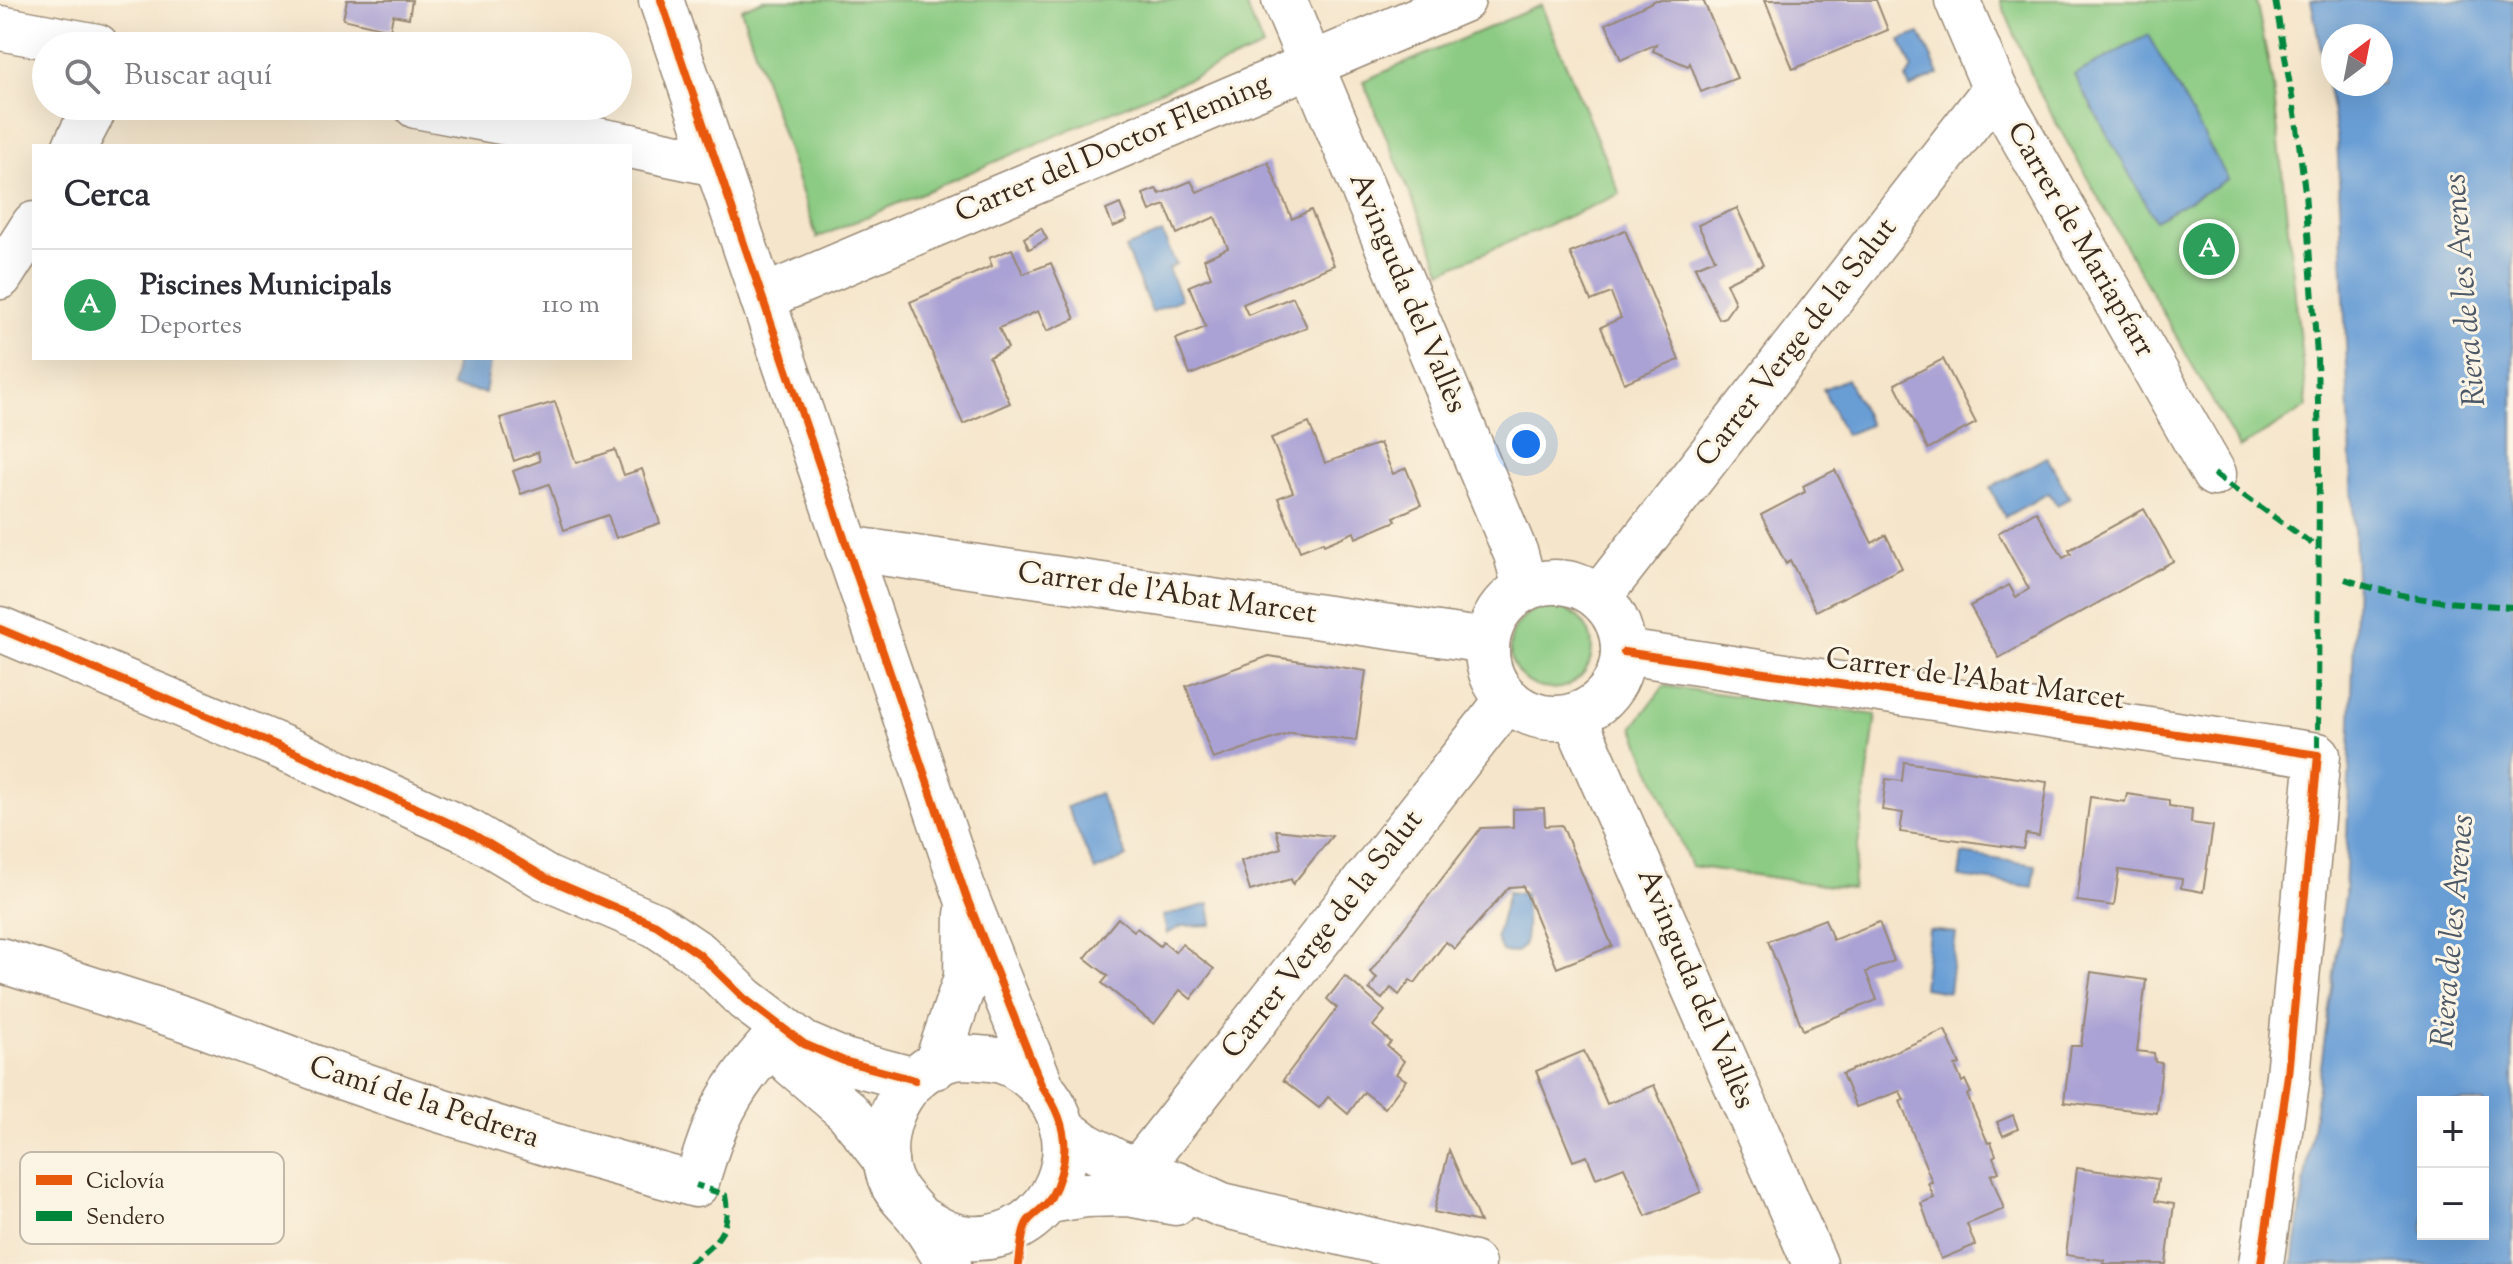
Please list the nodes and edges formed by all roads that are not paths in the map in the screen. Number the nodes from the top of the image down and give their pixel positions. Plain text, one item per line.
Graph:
1 (661, 0) edge
2 (1284, 0) edge
3 (1463, 0) edge
4 (1957, 0) edge
5 (0, 28) edge
6 (32, 34) edge
7 (1311, 65) junction
8 (1995, 89) junction
9 (89, 120) edge
10 (491, 120) edge
11 (76, 144) edge
12 (619, 144) edge
13 (632, 146) edge
14 (716, 164) junction
15 (32, 227) edge
16 (0, 277) edge
17 (762, 298) junction
18 (2214, 474) dead end
19 (847, 548) junction
20 (1525, 588) junction
21 (1599, 597) junction
22 (0, 629) edge
23 (1487, 641) junction
24 (1624, 652) junction
25 (1508, 699) junction
26 (1574, 716) junction
27 (966, 896) junction
28 (0, 960) edge
29 (745, 999) junction
30 (772, 1042) junction
31 (925, 1073) junction
32 (1042, 1087) junction
33 (1062, 1128) junction
34 (886, 1161) junction
35 (1138, 1170) junction
36 (1222, 1205) junction
37 (919, 1218) junction
38 (1032, 1229) edge
39 (949, 1264) edge
40 (1473, 1264) edge
41 (1815, 1264) edge
42 (2261, 1264) edge

1 - 14 street
2 - 7 street, Avinguda del Vallès
3 - 7 street, Carrer del Doctor Fleming
4 - 8 street, Carrer de Mariapfarr
5 - 6 street
7 - 17 street, Carrer del Doctor Fleming
7 - 20 street, Avinguda del Vallès
8 - 18 street, Carrer de Mariapfarr
8 - 21 street, Carrer Verge de la Salut
9 - 11 street
10 - 12 street
13 - 14 street
14 - 17 street
15 - 16 street
17 - 19 street
19 - 23 street, Carrer de l'Abat Marcet
19 - 27 street
20 - 21 street
20 - 23 street
21 - 24 street
22 - 29 street
23 - 25 street
24 - 26 street
24 - 42 street, Carrer de l'Abat Marcet
25 - 26 street
25 - 35 street, Carrer Verge de la Salut
26 - 41 street, Avinguda del Vallès
27 - 31 street
27 - 32 street
28 - 30 street, Camí de la Pedrera
29 - 30 street
29 - 31 street
30 - 34 street
31 - 32 street
31 - 34 street
32 - 33 street
33 - 35 street
33 - 38 street
34 - 37 street
35 - 36 street
36 - 38 street
36 - 40 street
37 - 38 street
37 - 39 street

